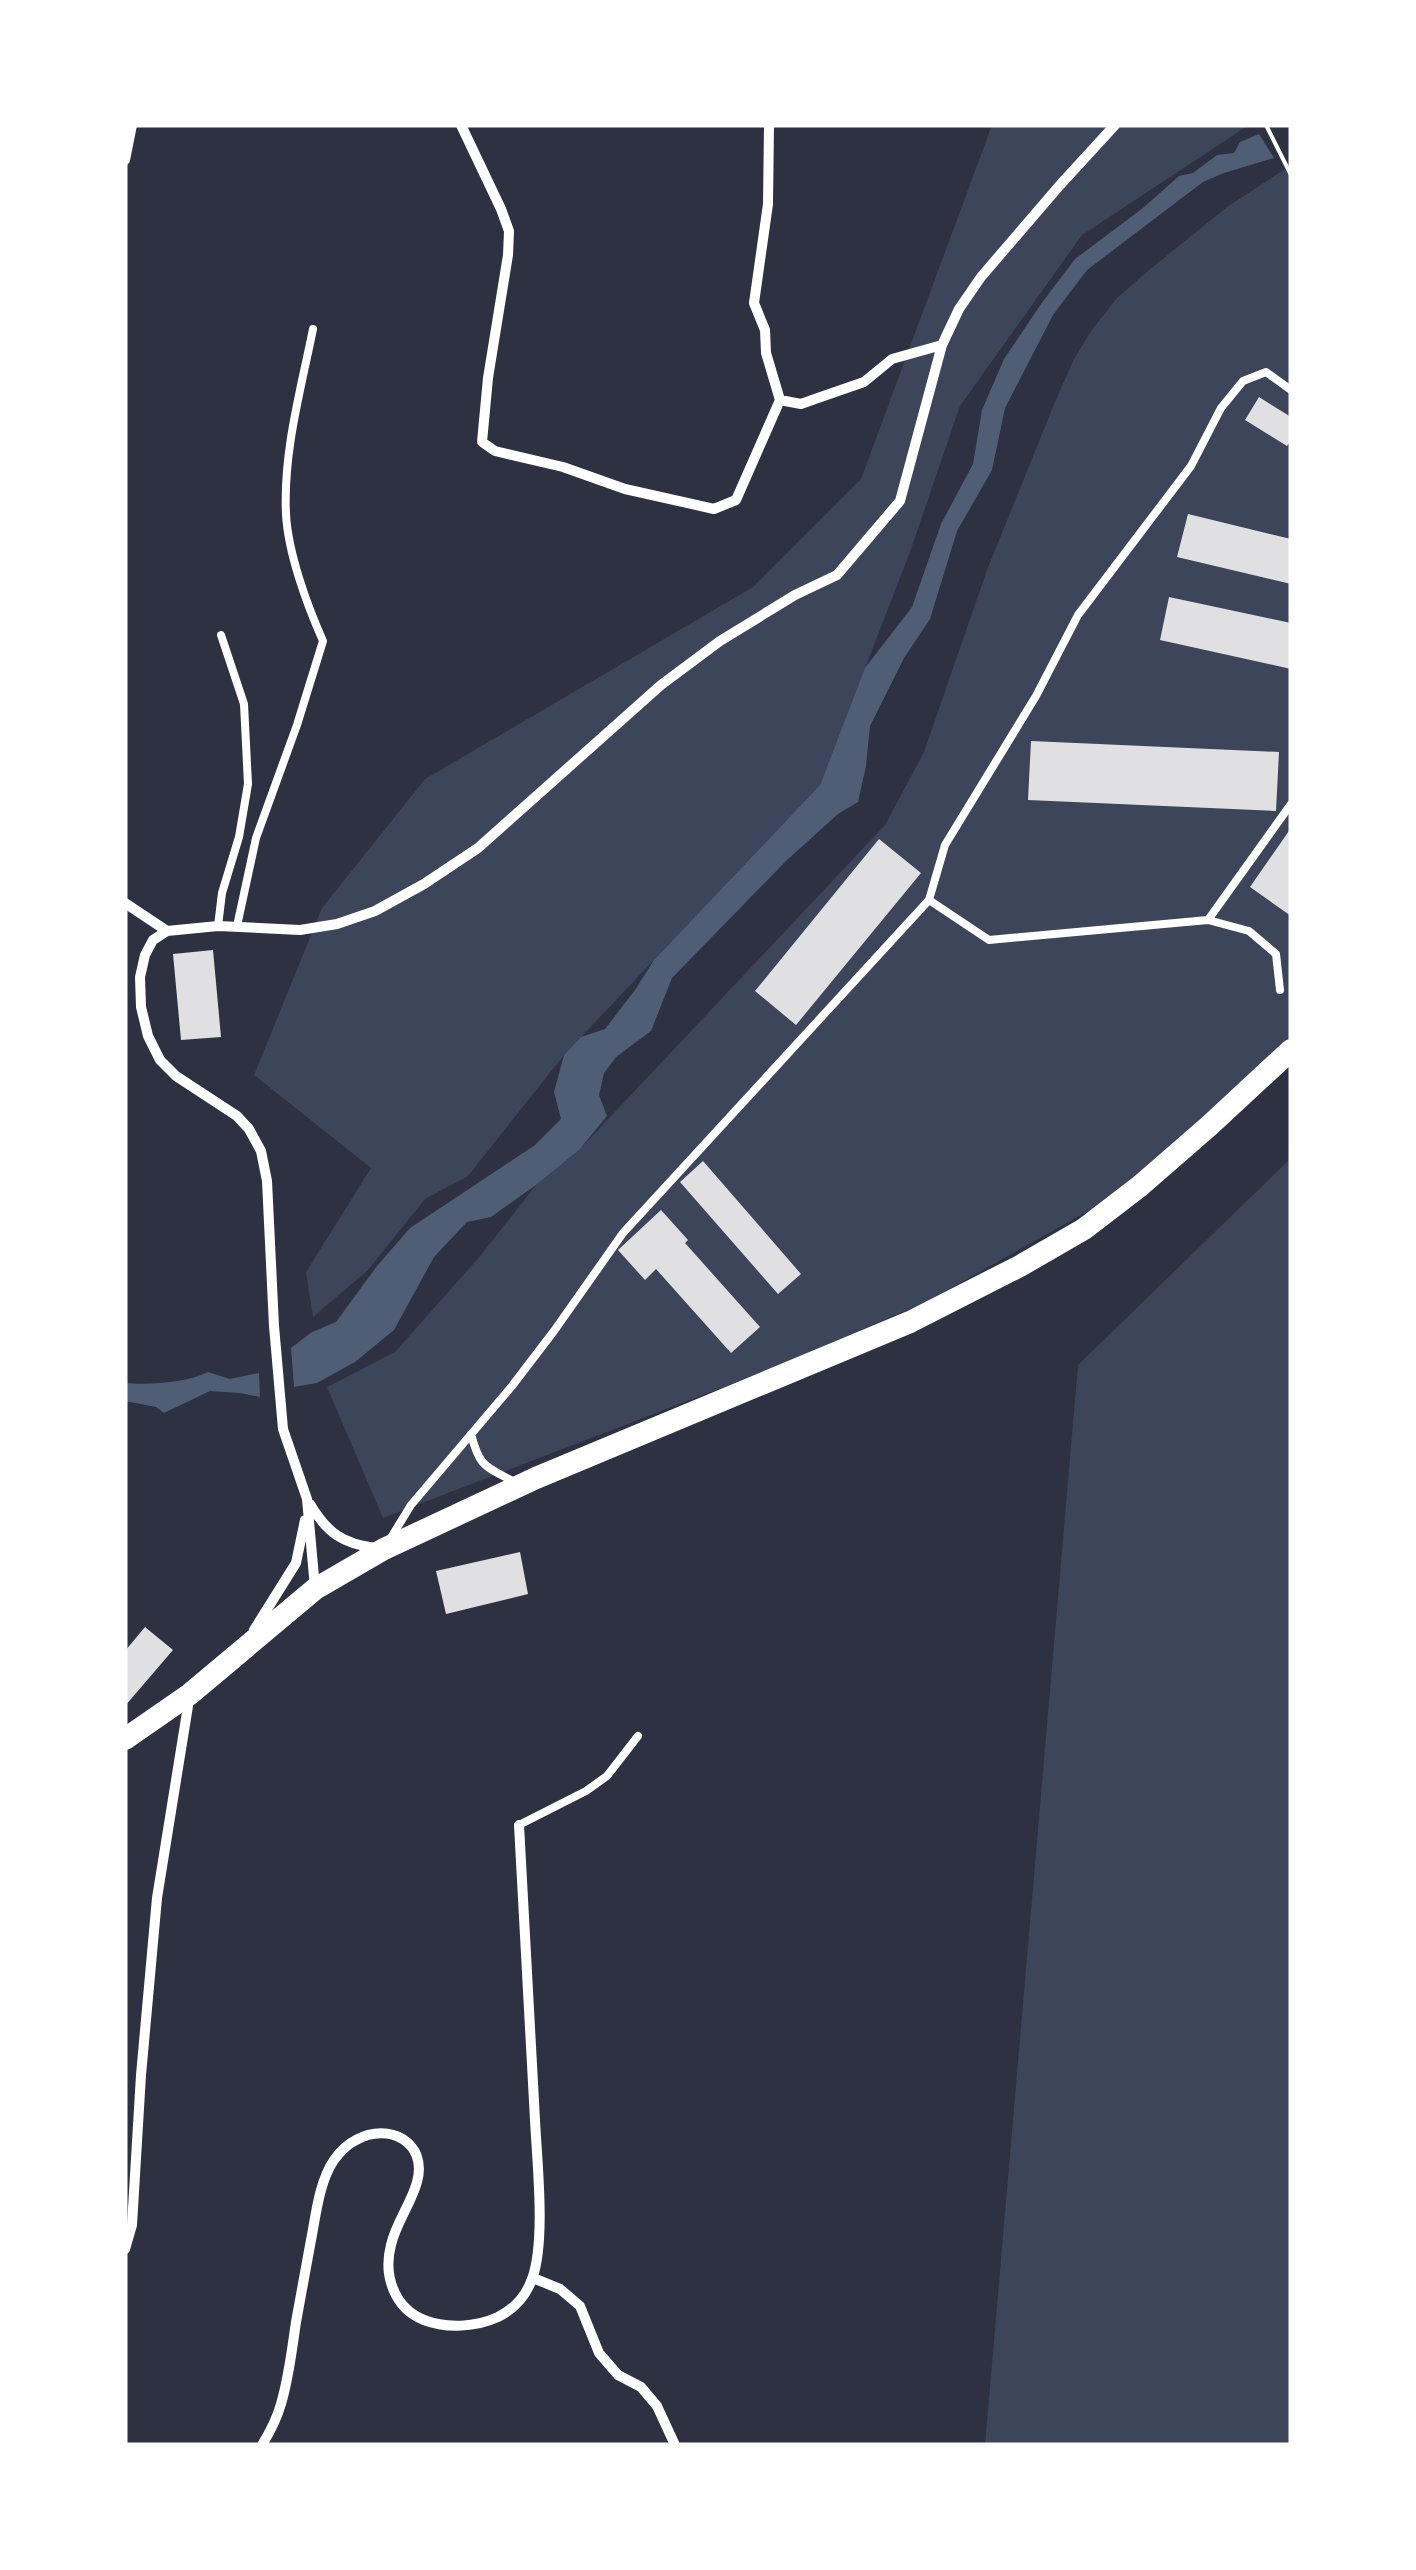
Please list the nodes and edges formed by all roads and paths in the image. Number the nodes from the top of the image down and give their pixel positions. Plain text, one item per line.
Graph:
1 (132, 125) edge
2 (461, 125) edge
3 (769, 125) edge
4 (1114, 125) edge
5 (1266, 125) edge
6 (125, 160) edge
7 (1291, 175) edge
8 (313, 329) dead end
9 (942, 345) junction
10 (1291, 390) edge
11 (780, 400) junction
12 (222, 635) dead end
13 (1291, 804) edge
14 (929, 900) junction
15 (125, 902) edge
16 (1208, 920) junction
17 (218, 926) junction
18 (237, 926) junction
19 (167, 931) junction
20 (1280, 990) dead end
21 (1291, 1050) edge
22 (471, 1434) junction
23 (520, 1485) junction
24 (307, 1499) junction
25 (384, 1549) junction
26 (315, 1590) junction
27 (239, 1653) junction
28 (190, 1694) junction
29 (638, 1736) dead end
30 (125, 1739) edge
31 (519, 1825) joint
32 (125, 2250) edge
33 (532, 2278) junction
34 (262, 2445) edge
35 (675, 2445) edge

1 - 6 street
2 - 11 street
3 - 11 street
4 - 9 street
5 - 7 path
8 - 18 lane
9 - 11 street
9 - 18 street
10 - 14 lane
12 - 17 lane
13 - 16 lane
14 - 16 lane
14 - 22 lane
15 - 19 street
16 - 20 lane
17 - 18 street
17 - 19 street
19 - 24 street
21 - 23 main road
22 - 23 lane
22 - 25 lane
23 - 25 main road
24 - 25 street
24 - 26 street
24 - 27 street
25 - 26 main road
26 - 27 main road
27 - 28 main road
28 - 30 main road
28 - 32 street
29 - 31 lane
31 - 33 street
33 - 34 street
33 - 35 street

